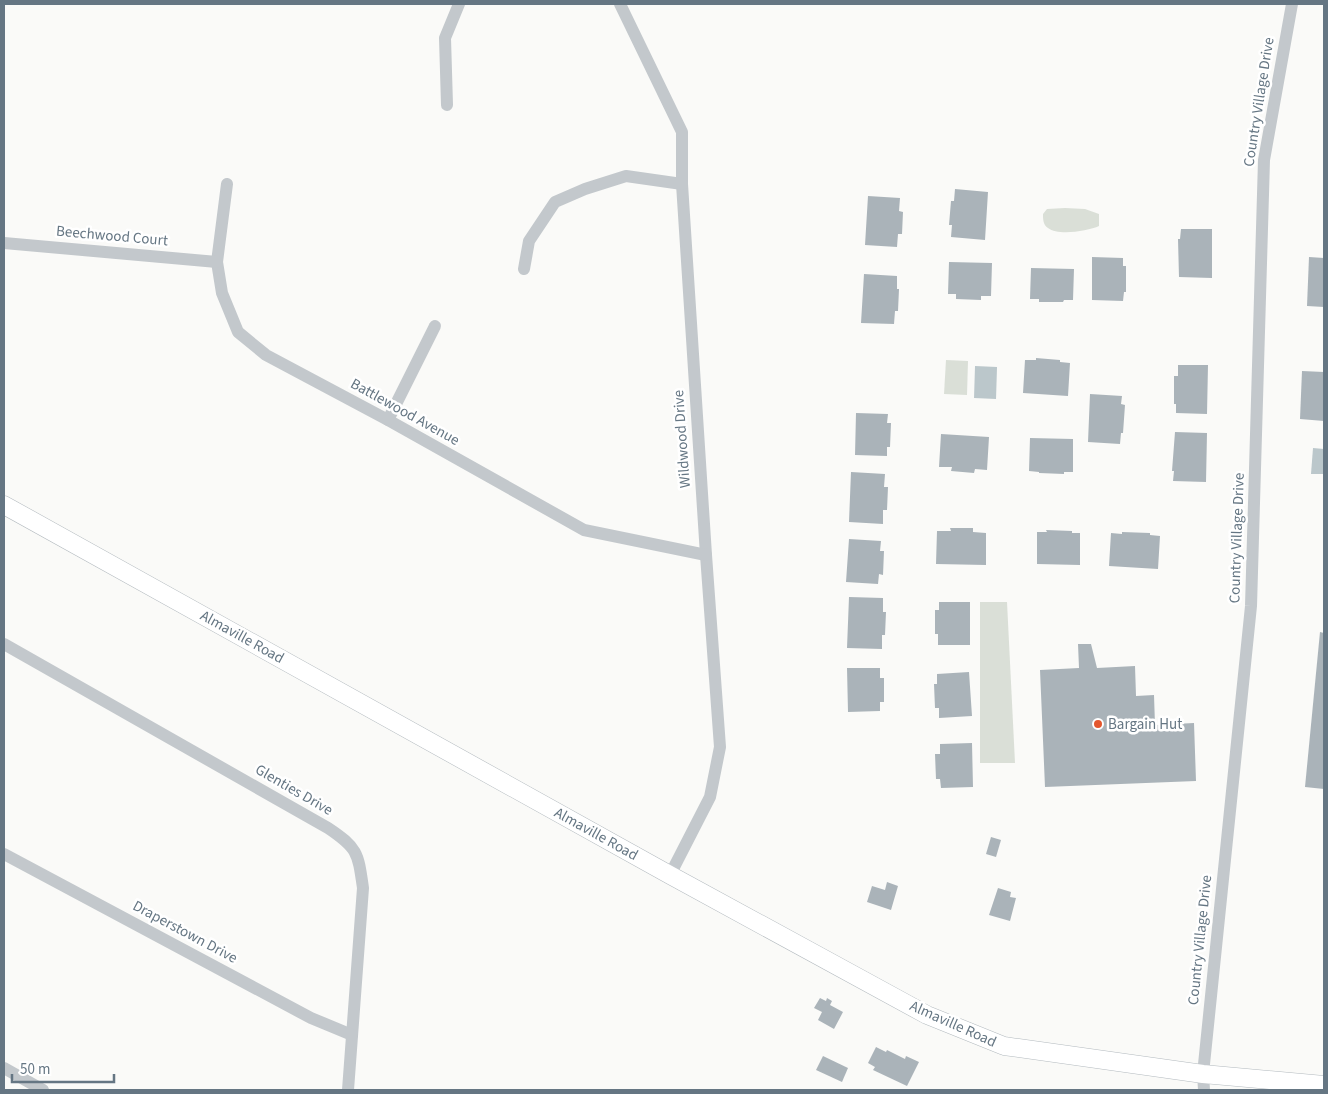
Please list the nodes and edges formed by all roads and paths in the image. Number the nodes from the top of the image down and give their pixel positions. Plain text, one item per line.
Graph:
1 (460, 4) edge
2 (620, 4) edge
3 (1292, 4) edge
4 (447, 105) dead end
5 (227, 184) dead end
6 (682, 184) junction
7 (4, 243) edge
8 (217, 262) junction
9 (524, 269) dead end
10 (436, 326) dead end
11 (388, 420) junction
12 (4, 504) edge
13 (706, 555) junction
14 (4, 644) edge
15 (4, 854) edge
16 (670, 875) junction
17 (352, 1035) junction
18 (4, 1068) edge
19 (1203, 1082) edge
20 (1324, 1085) edge
21 (43, 1090) edge
22 (348, 1090) edge

1 - 4 street
2 - 6 street, Wildwood Drive
3 - 19 street, Country Village Drive
5 - 8 street, Battlewood Avenue
6 - 9 street
6 - 13 street, Wildwood Drive
7 - 8 street, Beechwood Court
8 - 11 street, Battlewood Avenue
10 - 11 street
11 - 13 street, Battlewood Avenue
12 - 16 street, Almaville Road
13 - 16 street, Wildwood Drive
14 - 17 street, Glenties Drive
15 - 17 street, Draperstown Drive
16 - 19 street, Almaville Road
17 - 22 street, Glenties Drive
18 - 21 street
19 - 20 street, Almaville Road

